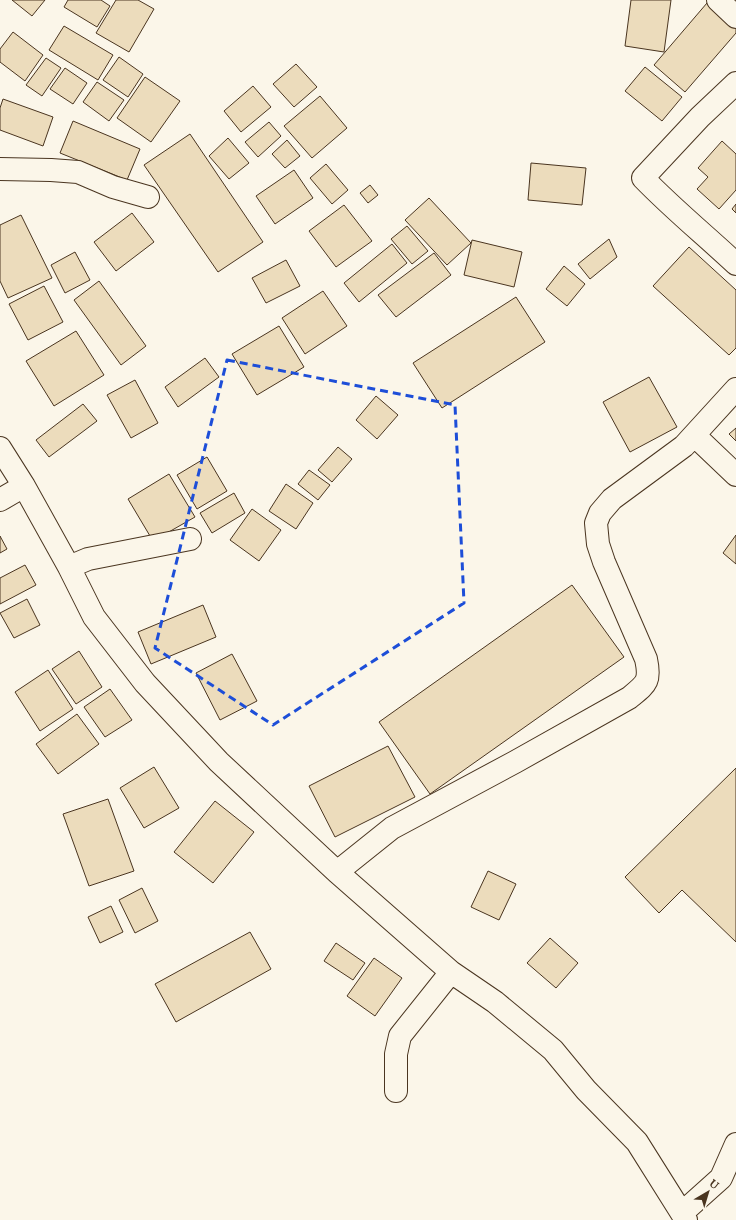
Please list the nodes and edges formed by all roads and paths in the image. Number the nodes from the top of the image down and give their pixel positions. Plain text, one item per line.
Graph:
1 (718, 0) edge
2 (736, 17) edge
3 (736, 83) edge
4 (0, 169) edge
5 (148, 197) dead end
6 (736, 264) edge
7 (736, 389) edge
8 (694, 435) junction
9 (0, 448) edge
10 (736, 476) edge
11 (24, 486) junction
12 (0, 500) edge
13 (190, 539) dead end
14 (69, 567) junction
15 (337, 872) junction
16 (451, 972) junction
17 (396, 1091) dead end
18 (736, 1144) edge
19 (684, 1217) edge

1 - 2 street
3 - 6 street
4 - 5 street
7 - 8 street
8 - 10 street
8 - 15 street
9 - 11 street
11 - 12 street
11 - 14 street
13 - 14 street
14 - 15 street
15 - 16 street
16 - 17 street
16 - 19 street
18 - 19 street

